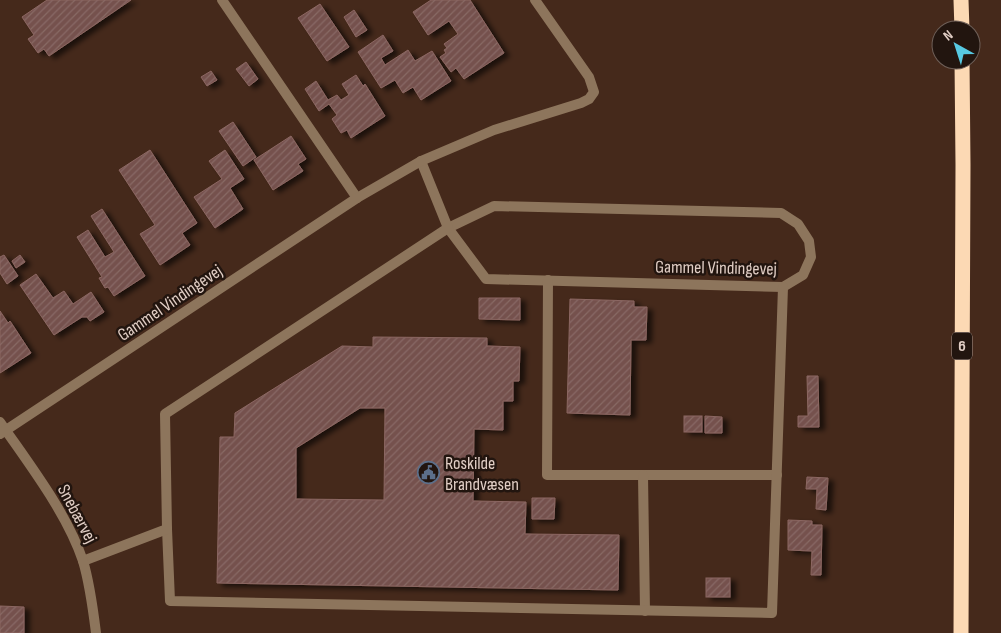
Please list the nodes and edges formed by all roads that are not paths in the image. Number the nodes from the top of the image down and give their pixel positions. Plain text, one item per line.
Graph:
1 (222, 0) edge
2 (535, 0) edge
3 (961, 0) edge
4 (962, 20) edge
5 (962, 70) edge
6 (420, 160) junction
7 (357, 198) junction
8 (448, 228) junction
9 (548, 280) junction
10 (783, 287) junction
11 (2, 429) edge
12 (643, 475) junction
13 (777, 475) junction
14 (168, 529) junction
15 (83, 561) junction
16 (645, 611) junction
17 (96, 633) edge
18 (961, 633) edge

1 - 7 street
2 - 6 street, Gammel Vindingevej
3 - 4 highway
5 - 18 highway, 6
6 - 7 street, Gammel Vindingevej
6 - 8 street, Gammel Vindingevej
7 - 11 street, Gammel Vindingevej
8 - 9 street, Gammel Vindingevej
8 - 10 street, Gammel Vindingevej
8 - 14 street
9 - 10 street, Gammel Vindingevej
9 - 12 street
10 - 13 street
11 - 15 street, Snebærvej
12 - 13 street
12 - 16 street
13 - 16 street
14 - 15 street
14 - 16 street
15 - 17 street, Snebærvej

